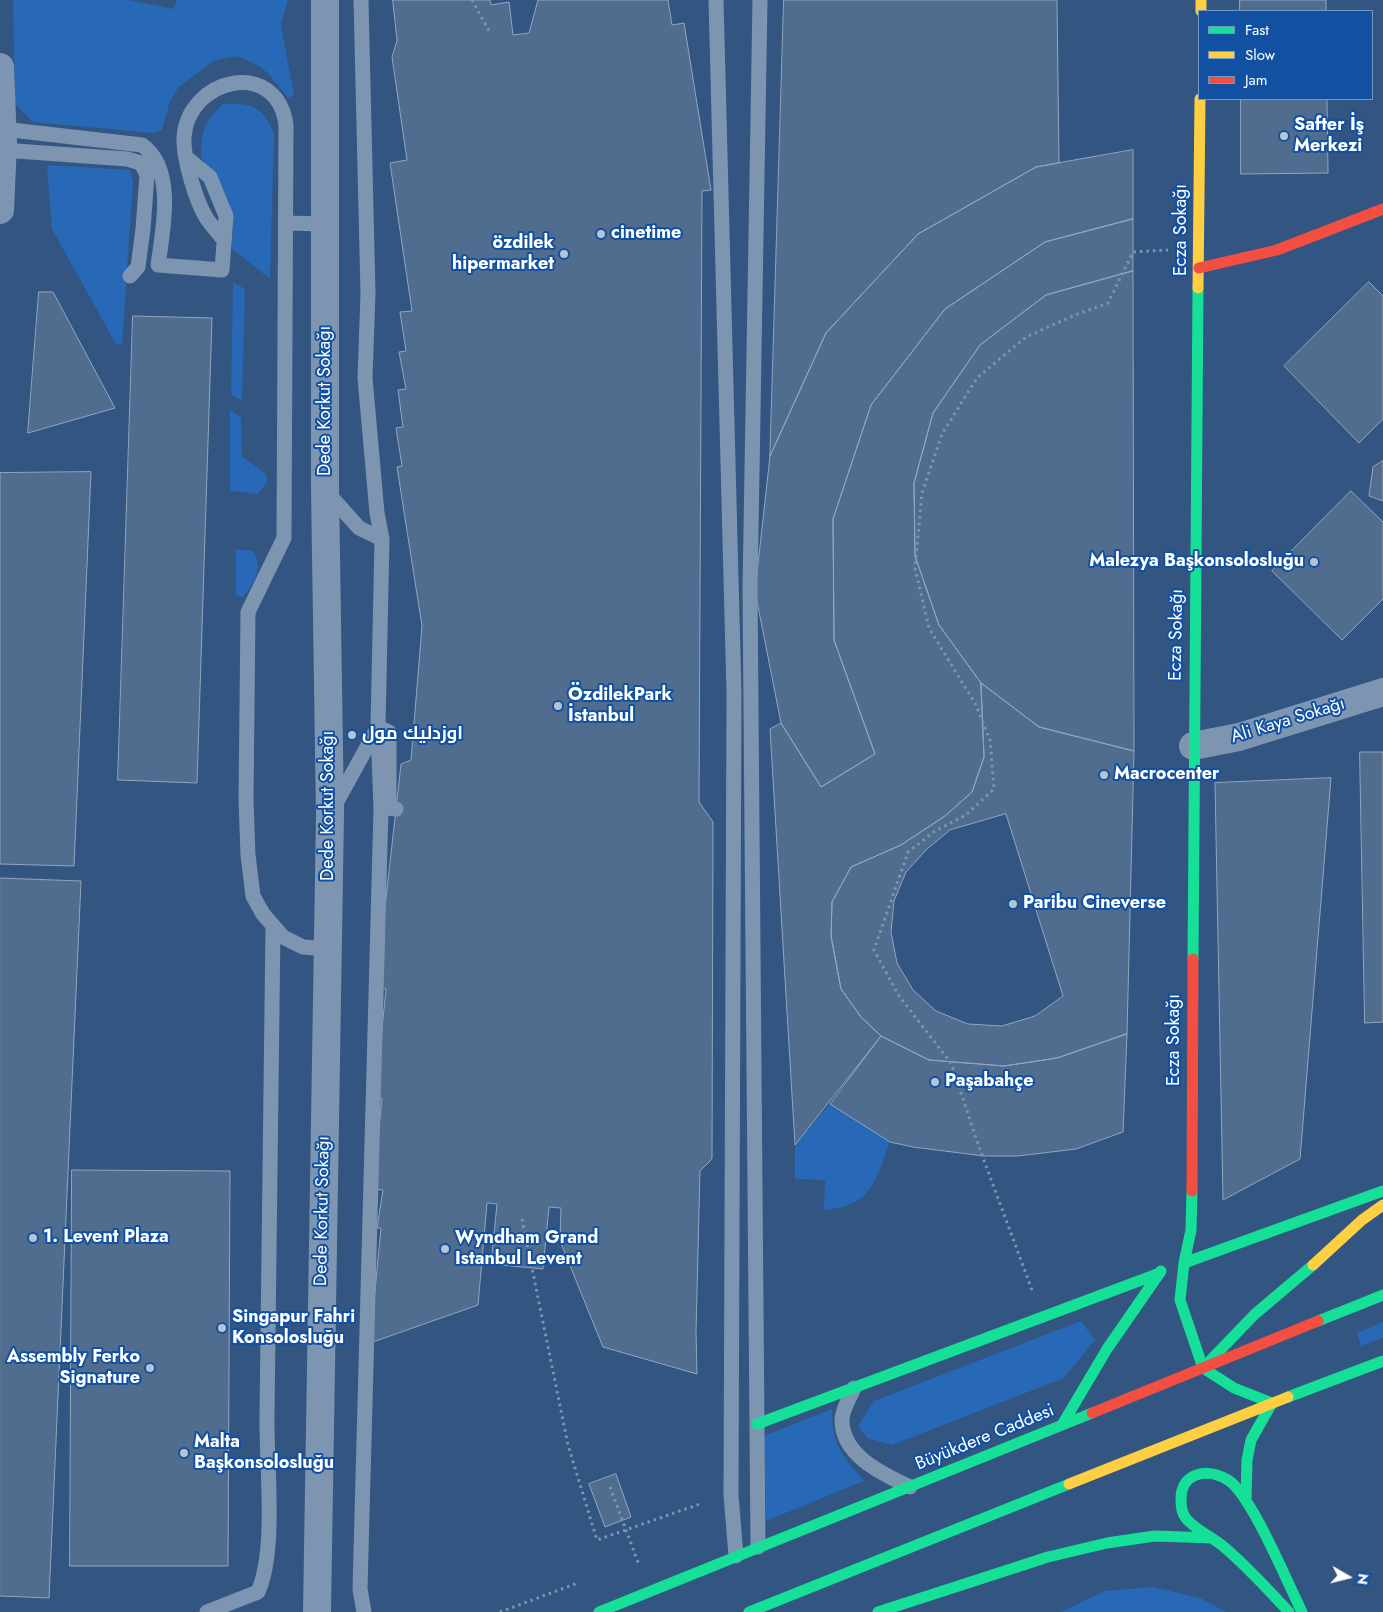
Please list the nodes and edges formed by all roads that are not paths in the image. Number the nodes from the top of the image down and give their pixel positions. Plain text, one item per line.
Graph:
1 (325, 0) edge
2 (361, 0) edge
3 (716, 0) edge
4 (760, 0) edge
5 (0, 67) edge
6 (1200, 100) edge
7 (3, 139) junction
8 (1383, 209) edge
9 (0, 210) edge
10 (286, 223) junction
11 (326, 224) junction
12 (1199, 268) junction
13 (130, 276) dead end
14 (325, 489) junction
15 (382, 539) junction
16 (1383, 692) edge
17 (378, 727) junction
18 (1193, 746) junction
19 (396, 809) dead end
20 (330, 815) junction
21 (273, 926) junction
22 (328, 948) junction
23 (1193, 1172) junction
24 (1383, 1191) edge
25 (1383, 1205) edge
26 (1180, 1216) dead end
27 (1166, 1257) dead end
28 (1184, 1263) junction
29 (1160, 1273) junction
30 (1383, 1295) edge
31 (1383, 1361) edge
32 (1203, 1368) junction
33 (854, 1388) junction
34 (1272, 1403) junction
35 (757, 1424) junction
36 (1062, 1425) junction
37 (910, 1488) junction
38 (1246, 1499) junction
39 (1212, 1538) junction
40 (758, 1547) junction
41 (736, 1556) junction
42 (207, 1612) edge
43 (317, 1612) edge
44 (364, 1612) edge
45 (599, 1612) edge
46 (749, 1612) edge
47 (878, 1612) edge
48 (1289, 1612) edge
49 (1302, 1612) edge

1 - 11 street, Dede Korkut Sokağı
2 - 15 lane
3 - 41 lane
4 - 35 lane
5 - 7 street
6 - 12 street, Ecza Sokağı
7 - 9 street
7 - 10 lane
7 - 13 lane
8 - 12 street
10 - 11 lane
10 - 21 lane
11 - 14 street, Dede Korkut Sokağı
12 - 18 street, Ecza Sokağı
14 - 15 lane
14 - 20 street, Dede Korkut Sokağı
15 - 17 lane
16 - 18 street, Ali Kaya Sokağı
17 - 19 lane
17 - 20 lane
17 - 44 lane
18 - 23 street, Ecza Sokağı
20 - 22 street, Dede Korkut Sokağı
21 - 22 lane
21 - 42 lane
22 - 43 street, Dede Korkut Sokağı
23 - 26 street
23 - 28 street
24 - 28 street
25 - 32 street
27 - 29 street
28 - 32 street
29 - 33 street
29 - 36 street
30 - 32 street, Büyükdere Caddesi
31 - 34 street
32 - 34 street
32 - 36 street, Büyükdere Caddesi
33 - 35 street
33 - 37 lane
34 - 38 street
34 - 46 street
35 - 40 lane
36 - 37 street, Büyükdere Caddesi
37 - 40 street, Büyükdere Caddesi
38 - 39 street
38 - 49 street
39 - 47 street
39 - 48 street
40 - 41 street, Büyükdere Caddesi
41 - 45 street, Büyükdere Caddesi

